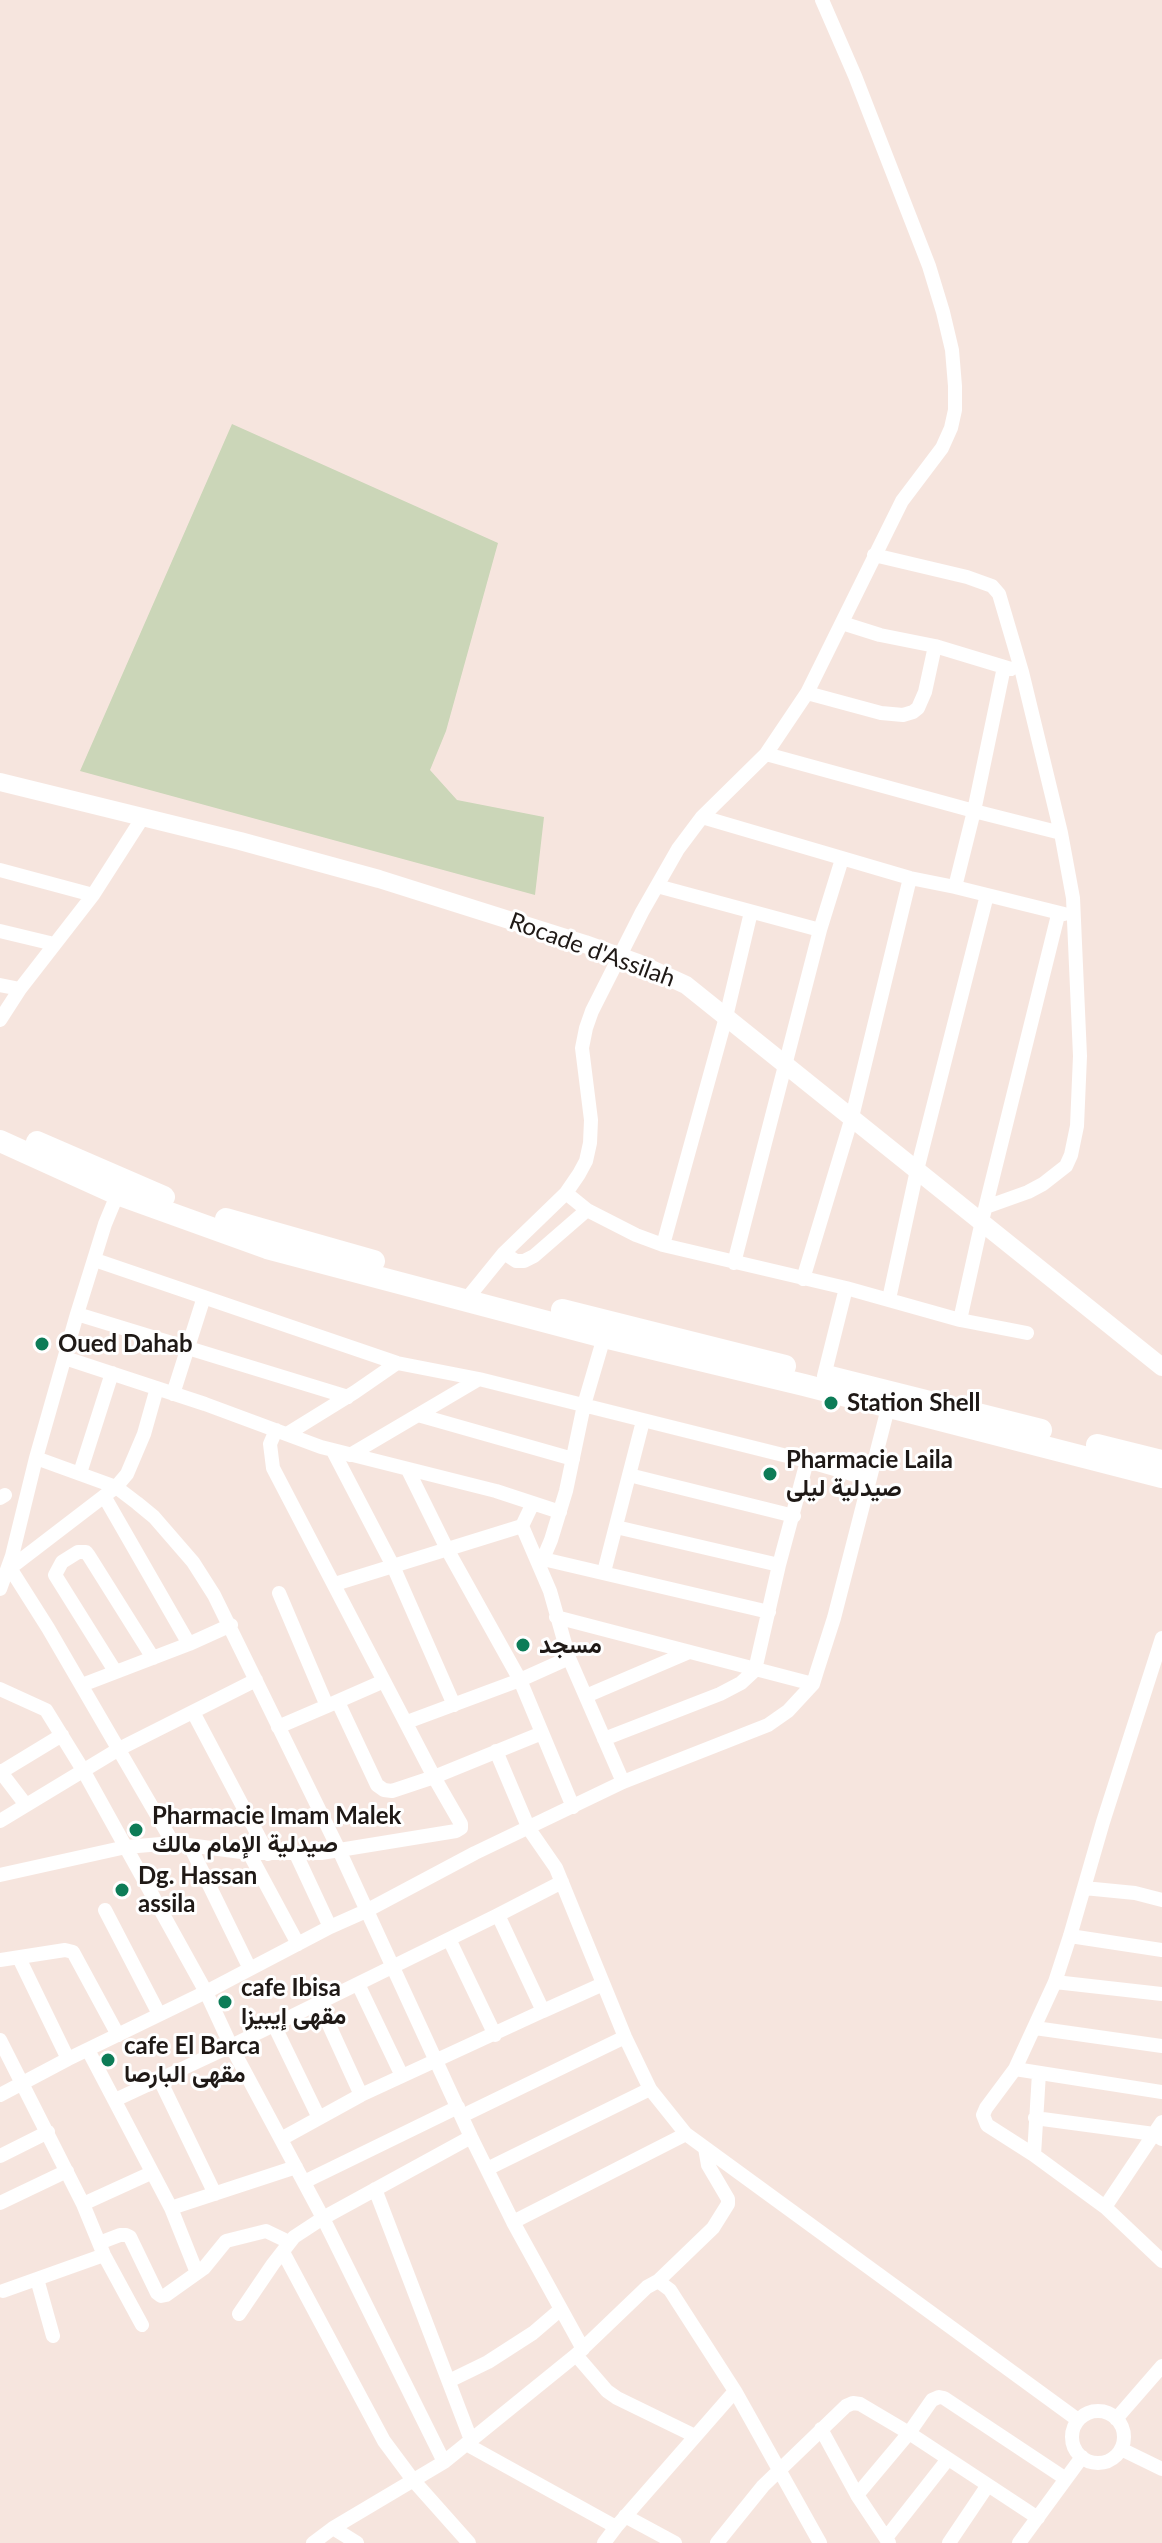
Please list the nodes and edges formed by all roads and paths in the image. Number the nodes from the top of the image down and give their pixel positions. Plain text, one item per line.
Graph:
1 (822, 0) edge
2 (874, 555) junction
3 (842, 623) junction
4 (935, 646) junction
5 (1004, 667) junction
6 (1022, 672) junction
7 (807, 693) junction
8 (766, 754) junction
9 (0, 782) edge
10 (974, 811) junction
11 (143, 817) junction
12 (702, 817) junction
13 (1061, 833) junction
14 (842, 859) junction
15 (0, 870) edge
16 (910, 878) junction
17 (657, 886) junction
18 (955, 887) junction
19 (93, 895) junction
20 (987, 895) junction
21 (751, 912) junction
22 (1074, 914) junction
23 (1058, 915) junction
24 (820, 930) junction
25 (0, 931) edge
26 (54, 944) junction
27 (620, 957) junction
28 (0, 985) edge
29 (20, 989) junction
30 (726, 1017) junction
31 (0, 1020) edge
32 (786, 1065) junction
33 (852, 1117) junction
34 (0, 1126) edge
35 (0, 1141) edge
36 (917, 1170) junction
37 (120, 1187) junction
38 (566, 1193) junction
39 (587, 1210) junction
40 (984, 1214) junction
41 (663, 1245) junction
42 (504, 1253) junction
43 (95, 1260) junction
44 (734, 1263) junction
45 (803, 1279) junction
46 (846, 1288) junction
47 (470, 1294) junction
48 (204, 1297) junction
49 (889, 1299) junction
50 (77, 1314) junction
51 (960, 1320) junction
52 (1027, 1333) dead end
53 (604, 1337) junction
54 (187, 1348) junction
55 (65, 1358) junction
56 (397, 1363) junction
57 (1162, 1367) edge
58 (112, 1373) junction
59 (824, 1376) junction
60 (479, 1379) junction
61 (157, 1388) junction
62 (173, 1394) junction
63 (348, 1397) junction
64 (584, 1405) junction
65 (888, 1408) junction
66 (418, 1415) junction
67 (643, 1421) junction
68 (282, 1432) junction
69 (333, 1451) junction
70 (350, 1455) junction
71 (36, 1458) junction
72 (573, 1459) junction
73 (807, 1461) junction
74 (1162, 1461) edge
75 (408, 1470) junction
76 (80, 1473) junction
77 (629, 1475) junction
78 (1162, 1477) edge
79 (869, 1479) junction
80 (110, 1492) junction
81 (533, 1503) junction
82 (560, 1512) junction
83 (794, 1516) junction
84 (522, 1526) junction
85 (616, 1527) junction
86 (447, 1549) junction
87 (8, 1562) edge
88 (541, 1562) junction
89 (779, 1565) junction
90 (393, 1566) junction
91 (604, 1572) junction
92 (335, 1584) junction
93 (0, 1589) edge
94 (279, 1593) dead end
95 (769, 1612) junction
96 (556, 1617) junction
97 (231, 1625) junction
98 (1162, 1638) edge
99 (189, 1644) junction
100 (689, 1652) junction
101 (153, 1658) junction
102 (569, 1658) junction
103 (755, 1670) junction
104 (115, 1671) junction
105 (256, 1680) junction
106 (520, 1680) junction
107 (384, 1681) junction
108 (813, 1684) junction
109 (82, 1685) junction
110 (2, 1694) edge
111 (586, 1696) junction
112 (332, 1704) junction
113 (454, 1705) junction
114 (193, 1712) junction
115 (407, 1722) junction
116 (278, 1727) junction
117 (542, 1733) junction
118 (62, 1735) junction
119 (604, 1739) junction
120 (119, 1749) junction
121 (496, 1751) junction
122 (83, 1770) junction
123 (1, 1771) edge
124 (434, 1777) junction
125 (623, 1782) junction
126 (26, 1805) junction
127 (573, 1807) junction
128 (0, 1821) edge
129 (529, 1829) junction
130 (173, 1843) junction
131 (190, 1846) junction
132 (126, 1847) junction
133 (339, 1850) junction
134 (249, 1853) junction
135 (268, 1854) junction
136 (296, 1854) junction
137 (0, 1875) edge
138 (562, 1882) junction
139 (1084, 1888) junction
140 (1162, 1900) edge
141 (105, 1910) dead end
142 (366, 1911) junction
143 (498, 1915) junction
144 (330, 1927) junction
145 (1070, 1936) junction
146 (449, 1939) junction
147 (298, 1944) junction
148 (1162, 1950) edge
149 (19, 1958) junction
150 (0, 1960) edge
151 (393, 1968) junction
152 (250, 1969) junction
153 (1055, 1982) junction
154 (358, 1984) junction
155 (603, 1984) junction
156 (206, 1992) junction
157 (1162, 1994) edge
158 (319, 2003) junction
159 (543, 2011) junction
160 (159, 2014) junction
161 (274, 2025) junction
162 (1035, 2028) junction
163 (118, 2035) junction
164 (495, 2035) junction
165 (625, 2037) junction
166 (0, 2040) edge
167 (231, 2046) junction
168 (1162, 2046) edge
169 (88, 2050) junction
170 (68, 2059) junction
171 (437, 2061) junction
172 (1015, 2069) junction
173 (1039, 2073) junction
174 (402, 2076) junction
175 (159, 2078) junction
176 (22, 2084) junction
177 (650, 2089) junction
178 (1162, 2092) edge
179 (0, 2095) edge
180 (361, 2095) junction
181 (115, 2100) junction
182 (460, 2111) junction
183 (319, 2118) junction
184 (1035, 2118) junction
185 (48, 2132) junction
186 (1159, 2132) edge
187 (686, 2134) junction
188 (471, 2137) junction
189 (281, 2139) junction
190 (705, 2148) junction
191 (1034, 2155) junction
192 (0, 2156) edge
193 (296, 2167) junction
194 (487, 2169) junction
195 (67, 2171) junction
196 (151, 2173) junction
197 (304, 2182) junction
198 (375, 2189) junction
199 (215, 2194) junction
200 (0, 2203) edge
201 (83, 2204) junction
202 (1105, 2207) junction
203 (171, 2208) junction
204 (323, 2218) junction
205 (513, 2222) junction
206 (286, 2247) junction
207 (102, 2249) junction
208 (1162, 2261) edge
209 (197, 2273) junction
210 (37, 2279) junction
211 (658, 2281) junction
212 (3, 2291) dead end
213 (561, 2309) junction
214 (239, 2314) dead end
215 (142, 2325) dead end
216 (53, 2336) dead end
217 (580, 2352) junction
218 (1162, 2366) edge
219 (1148, 2380) junction
220 (449, 2381) junction
221 (1162, 2389) edge
222 (735, 2391) junction
223 (1116, 2419) junction
224 (1078, 2420) junction
225 (821, 2429) junction
226 (909, 2433) junction
227 (695, 2436) junction
228 (468, 2442) junction
229 (1121, 2449) junction
230 (1082, 2457) junction
231 (948, 2459) junction
232 (444, 2462) junction
233 (1162, 2469) edge
234 (779, 2470) junction
235 (1066, 2479) junction
236 (413, 2480) junction
237 (988, 2485) junction
238 (857, 2495) junction
239 (1038, 2518) junction
240 (620, 2521) junction
241 (333, 2528) junction
242 (887, 2540) edge
243 (313, 2543) edge
244 (357, 2543) edge
245 (469, 2543) edge
246 (604, 2543) edge
247 (675, 2543) edge
248 (717, 2543) edge
249 (820, 2543) edge
250 (949, 2543) edge
251 (1019, 2543) edge

1 - 2 street
2 - 3 street
2 - 6 street
3 - 4 street
3 - 7 street
4 - 5 street
4 - 7 street
5 - 6 street
5 - 10 street
6 - 13 street
7 - 8 street
8 - 10 street
8 - 12 street
9 - 11 street, Rocade d'Assilah
10 - 13 street
10 - 18 street
11 - 19 street
11 - 27 street, Rocade d'Assilah
12 - 14 street
12 - 17 street
13 - 22 street
14 - 16 street
14 - 24 street
15 - 19 street
16 - 18 street
16 - 33 street
17 - 21 street
17 - 27 street
18 - 20 street
19 - 26 street
20 - 23 street
20 - 36 street
21 - 24 street
21 - 30 street
22 - 23 street
22 - 40 street
23 - 40 street
24 - 32 street
25 - 26 street
26 - 29 street
27 - 30 street, Rocade d'Assilah
27 - 38 street
28 - 29 street
29 - 31 street
30 - 32 street, Rocade d'Assilah
30 - 41 street
32 - 33 street, Rocade d'Assilah
32 - 44 street
33 - 36 street, Rocade d'Assilah
33 - 45 street
34 - 37 main road
35 - 37 main road
36 - 40 street, Rocade d'Assilah
36 - 49 street
37 - 43 street
37 - 47 main road
38 - 39 street
38 - 42 street
39 - 41 street
39 - 42 street
40 - 51 street
40 - 57 street, Rocade d'Assilah
41 - 44 street
42 - 47 street
43 - 48 street
43 - 50 street
44 - 45 street
45 - 46 street
46 - 49 street
46 - 59 street
47 - 53 main road
47 - 59 main road
48 - 54 street
48 - 56 street
49 - 51 street
50 - 54 street
50 - 55 street
51 - 52 street
53 - 64 street
53 - 65 main road
54 - 62 street
54 - 63 street
55 - 58 street
55 - 71 street
56 - 60 street
56 - 63 street
58 - 61 street
58 - 76 street
59 - 74 main road
60 - 64 street
60 - 66 street
61 - 62 street
61 - 80 street
62 - 68 street
63 - 68 street
64 - 67 street
64 - 72 street
65 - 78 main road
65 - 79 street
66 - 70 street
66 - 72 street
67 - 73 street
67 - 77 street
68 - 69 street
68 - 92 street
69 - 70 street
69 - 90 street
70 - 75 street
71 - 76 street
71 - 87 street
72 - 82 street
73 - 79 street
73 - 83 street
75 - 81 street
75 - 86 street
76 - 80 street
77 - 83 street
77 - 85 street
79 - 108 street
80 - 87 street
80 - 97 street
80 - 99 street
81 - 82 street
81 - 84 street
82 - 88 street
83 - 89 street
84 - 86 street
84 - 88 street
85 - 89 street
85 - 91 street
86 - 90 street
86 - 106 street
87 - 93 street
87 - 109 street
88 - 91 street
88 - 96 street
89 - 95 street
90 - 92 street
90 - 113 street
91 - 95 street
92 - 107 street
94 - 112 street
95 - 103 street
96 - 100 street
96 - 102 street
97 - 99 street
97 - 105 street
98 - 139 street
99 - 101 street
100 - 103 street
100 - 111 street
101 - 104 street
101 - 104 street
102 - 106 street
102 - 111 street
103 - 108 street
103 - 119 street
104 - 109 street
105 - 114 street
105 - 116 street
106 - 113 street
106 - 117 street
107 - 112 street
107 - 115 street
108 - 125 street
109 - 120 street
110 - 118 street
111 - 119 street
112 - 116 street
112 - 124 street
113 - 115 street
114 - 120 street
114 - 135 street
115 - 124 street
116 - 133 street
117 - 121 street
117 - 127 street
118 - 122 street
118 - 123 street
119 - 125 street
120 - 122 street
120 - 130 street
121 - 124 street
121 - 129 street
122 - 126 street
122 - 132 street
123 - 126 street
124 - 133 street
125 - 127 street
126 - 128 street
127 - 129 street
129 - 138 street
129 - 142 street
130 - 131 street
130 - 132 street
131 - 134 street
131 - 152 street
132 - 137 street
132 - 156 street
133 - 136 street
133 - 142 street
134 - 135 street
134 - 147 street
135 - 136 street
136 - 144 street
138 - 143 street
138 - 155 street
139 - 140 street
139 - 145 street
141 - 160 street
142 - 144 street
142 - 151 street
143 - 146 street
143 - 159 street
144 - 147 street
145 - 148 street
145 - 153 street
146 - 151 street
146 - 164 street
147 - 152 street
149 - 150 street
149 - 163 street
149 - 170 street
151 - 154 street
151 - 171 street
152 - 156 street
153 - 157 street
153 - 162 street
154 - 158 street
154 - 174 street
155 - 159 street
155 - 165 street
156 - 160 street
156 - 167 street
158 - 161 street
158 - 180 street
159 - 164 street
160 - 163 street
161 - 167 street
161 - 183 street
162 - 168 street
162 - 172 street
163 - 169 street
164 - 171 street
165 - 177 street
165 - 182 street
166 - 176 street
167 - 175 street
167 - 189 street
169 - 170 street
169 - 181 street
170 - 176 street
171 - 174 street
171 - 182 street
172 - 173 street
172 - 191 street
173 - 178 street
173 - 184 street
174 - 180 street
175 - 181 street
175 - 199 street
176 - 179 street
176 - 185 street
177 - 187 street
177 - 194 street
180 - 183 street
181 - 196 street
182 - 188 street
182 - 197 street
183 - 189 street
184 - 186 street
184 - 191 street
185 - 192 street
185 - 195 street
186 - 202 street
187 - 190 street
187 - 205 street
188 - 194 street
188 - 198 street
189 - 193 street
190 - 211 street
190 - 224 street
191 - 202 street
193 - 197 street
193 - 199 street
194 - 205 street
195 - 200 street
195 - 201 street
196 - 201 street
196 - 203 street
197 - 204 street
198 - 204 street
198 - 220 street
199 - 203 street
201 - 207 street
202 - 208 street
203 - 209 street
204 - 206 street
204 - 232 street
205 - 213 street
206 - 209 street
206 - 214 street
206 - 236 street
207 - 209 street
207 - 210 street
207 - 215 street
210 - 212 street
210 - 216 street
211 - 217 street
211 - 222 street
213 - 217 street
213 - 220 street
217 - 227 street
217 - 228 street
218 - 219 street
219 - 221 street
219 - 223 street
220 - 228 street
222 - 227 street
222 - 234 street
223 - 224 street
223 - 229 street
224 - 230 street
225 - 226 street
225 - 234 street
225 - 238 street
226 - 231 street
226 - 235 street
226 - 238 street
227 - 240 street
228 - 232 street
228 - 240 street
229 - 230 street
229 - 233 street
230 - 235 street
231 - 237 street
231 - 242 street
232 - 236 street
234 - 248 street
234 - 249 street
235 - 239 street
236 - 241 street
236 - 245 street
237 - 239 street
237 - 250 street
238 - 242 street
239 - 251 street
240 - 246 street
240 - 247 street
241 - 243 street
241 - 244 street

